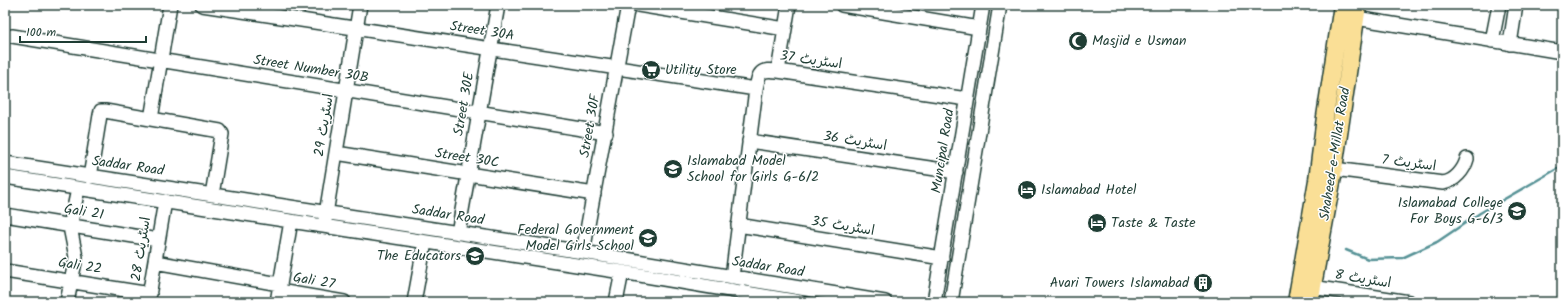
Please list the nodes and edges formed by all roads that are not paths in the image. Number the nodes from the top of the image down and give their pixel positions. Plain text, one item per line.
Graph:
1 (170, 5) edge
2 (202, 5) edge
3 (360, 5) edge
4 (498, 5) edge
5 (628, 5) edge
6 (638, 5) edge
7 (789, 5) edge
8 (842, 5) edge
9 (983, 5) edge
10 (1000, 5) edge
11 (1342, 5) edge
12 (1499, 5) edge
13 (1516, 5) edge
14 (661, 7) edge
15 (1357, 11) edge
16 (356, 28) junction
17 (979, 28) junction
18 (785, 29) junction
19 (12, 36) dead end
20 (1492, 40) junction
21 (1510, 44) junction
22 (490, 48) junction
23 (1562, 52) edge
24 (161, 60) junction
25 (617, 68) junction
26 (778, 71) junction
27 (756, 89) junction
28 (346, 91) junction
29 (967, 99) junction
30 (479, 113) junction
31 (151, 119) junction
32 (606, 133) junction
33 (749, 141) junction
34 (336, 153) junction
35 (1467, 159) dead end
36 (5, 164) edge
37 (956, 172) junction
38 (468, 174) junction
39 (90, 176) junction
40 (5, 177) edge
41 (1328, 177) junction
42 (78, 189) junction
43 (594, 194) junction
44 (212, 195) junction
45 (165, 201) junction
46 (326, 212) junction
47 (5, 215) edge
48 (291, 221) junction
49 (738, 225) junction
50 (324, 226) junction
51 (70, 227) junction
52 (458, 233) junction
53 (158, 240) junction
54 (425, 242) junction
55 (583, 252) junction
56 (942, 258) junction
57 (155, 262) junction
58 (5, 271) edge
59 (622, 272) junction
60 (732, 277) junction
61 (72, 281) junction
62 (278, 292) edge
63 (1311, 294) edge
64 (739, 297) edge
65 (149, 298) edge
66 (67, 302) edge
67 (344, 302) edge
68 (414, 302) edge
69 (616, 302) edge
70 (800, 302) edge
71 (885, 302) edge
72 (934, 302) edge
73 (951, 302) edge
74 (1296, 302) edge
75 (1409, 302) edge

1 - 24 street
2 - 16 street, Street 30A
3 - 16 street, اسٹریٹ 29
4 - 22 street, Street 30E
5 - 25 street, Street 30F
6 - 14 street
7 - 18 street
8 - 17 street
9 - 17 street, Muncipal Road
10 - 73 street
11 - 41 main road, Shaheed-e-Millat Road
12 - 20 street
13 - 21 street
14 - 18 street
15 - 20 street
15 - 41 main road, Shaheed-e-Millat Road
16 - 22 street, Street 30A
16 - 28 street, اسٹریٹ 29
17 - 29 street, Muncipal Road
18 - 26 street
19 - 24 street, Street Number 30B
20 - 21 street
21 - 23 street
22 - 25 street, Street 30A
22 - 30 street, Street 30E
24 - 28 street, Street Number 30B
24 - 31 street
25 - 27 street, Street 30A
25 - 32 street, Street 30F
26 - 27 street, اسٹریٹ 37
26 - 29 street, اسٹریٹ 37
27 - 33 street, اسٹریٹ 37
28 - 30 street, Street Number 30B
28 - 34 street, اسٹریٹ 29
29 - 37 street, Muncipal Road
30 - 32 street, Street Number 30B
30 - 38 street, Street 30E
31 - 39 street
31 - 44 street
32 - 43 street, Street 30F
33 - 37 street, اسٹریٹ 36
33 - 49 street, اسٹریٹ 37
34 - 38 street, Street 30C
34 - 46 street, اسٹریٹ 29
35 - 41 street, اسٹریٹ 7
36 - 39 street, Saddar Road
37 - 56 street, Muncipal Road
38 - 43 street, Street 30C
38 - 52 street, Street 30E
39 - 44 street, Saddar Road
40 - 42 street, Saddar Road
41 - 63 main road, Shaheed-e-Millat Road
41 - 74 main road, Shaheed-e-Millat Road
42 - 45 street, Saddar Road
42 - 51 street
43 - 55 street, Street 30F
44 - 46 street, Saddar Road
45 - 48 street, Saddar Road
45 - 53 street, اسٹریٹ 28
46 - 50 street, اسٹریٹ 29
46 - 52 street, Saddar Road
47 - 51 street, Gali 21
48 - 50 street, Saddar Road
48 - 62 street
49 - 56 street, اسٹریٹ 35
49 - 60 street, اسٹریٹ 37
50 - 54 street, Saddar Road
51 - 53 street, Gali 21
51 - 61 street
52 - 55 street, Saddar Road
53 - 57 street, اسٹریٹ 28
54 - 59 street, Saddar Road
54 - 68 street
55 - 60 street, Saddar Road
56 - 72 street, Muncipal Road
57 - 62 street, Gali 27
57 - 65 street, اسٹریٹ 28
58 - 61 street, Gali 22
59 - 64 street, Saddar Road
59 - 69 street
60 - 71 street, Saddar Road
61 - 65 street, Gali 22
61 - 66 street
62 - 67 street, Gali 27
63 - 75 street, اسٹریٹ 8
64 - 70 street, Saddar Road

